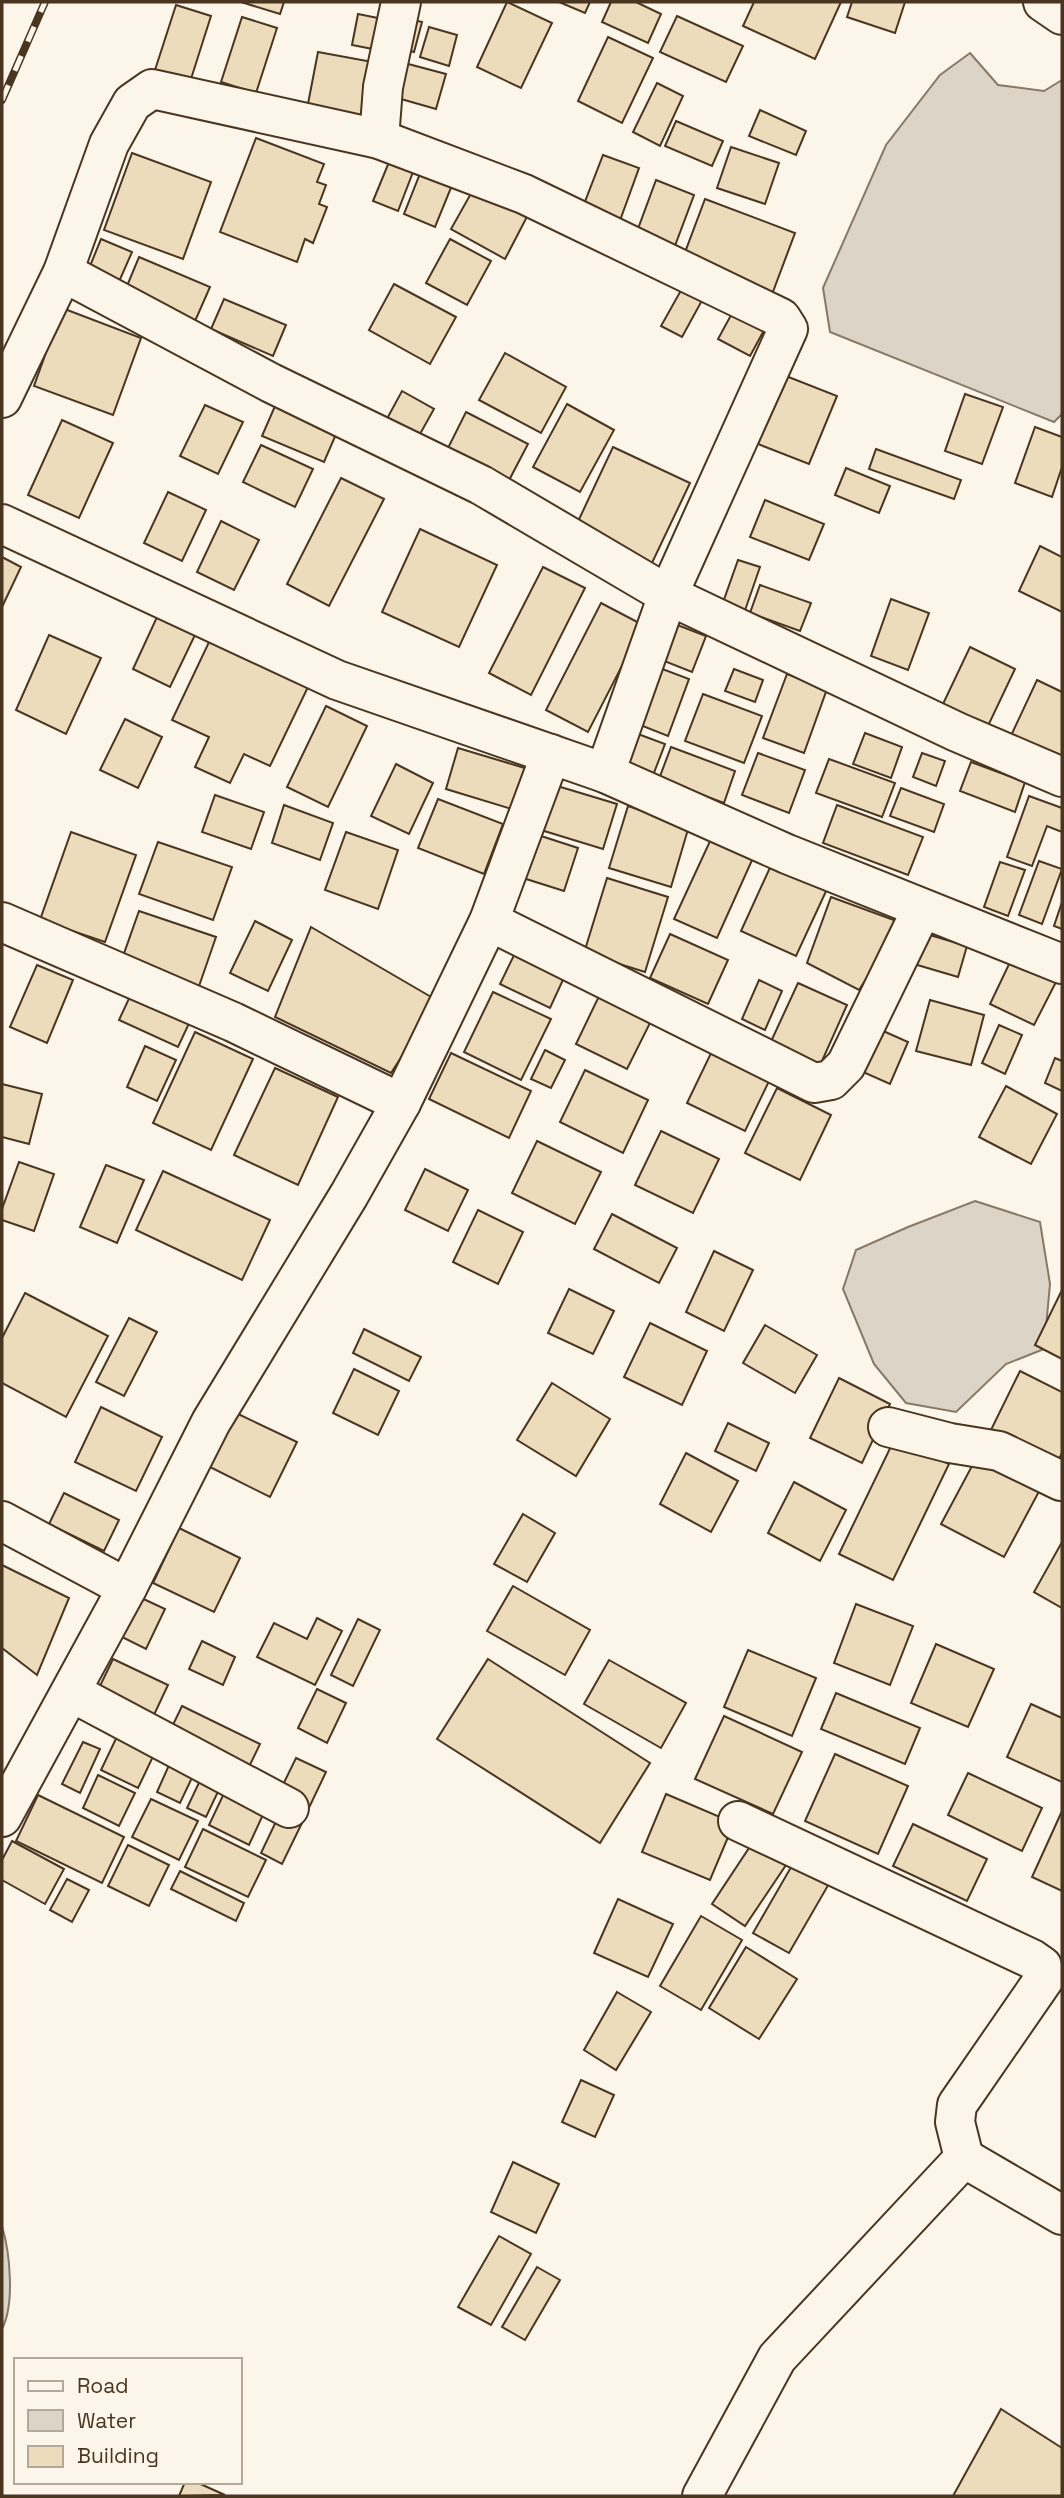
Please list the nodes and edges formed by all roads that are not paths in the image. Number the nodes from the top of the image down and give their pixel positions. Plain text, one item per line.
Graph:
1 (401, 2) edge
2 (1043, 2) edge
3 (1062, 15) edge
4 (379, 139) junction
5 (63, 272) junction
6 (2, 398) edge
7 (2, 524) edge
8 (668, 595) junction
9 (551, 754) junction
10 (605, 773) junction
11 (1062, 777) edge
12 (922, 909) junction
13 (489, 921) junction
14 (2, 922) edge
15 (1062, 964) edge
16 (401, 1103) junction
17 (888, 1427) dead end
18 (1062, 1480) edge
19 (2, 1521) edge
20 (127, 1588) junction
21 (71, 1692) junction
22 (289, 1808) dead end
23 (2, 1817) edge
24 (738, 1821) dead end
25 (964, 2158) junction
26 (1062, 2215) edge
27 (702, 2496) edge

1 - 4 street
2 - 3 street
4 - 5 street
4 - 8 street
5 - 6 street
5 - 8 street
7 - 9 street
8 - 10 street
8 - 11 street
9 - 10 street
9 - 13 street
10 - 12 street
12 - 13 street
12 - 15 street
13 - 16 street
14 - 16 street
16 - 20 street
17 - 18 street
19 - 20 street
20 - 21 street
21 - 22 street
21 - 23 street
24 - 25 street
25 - 26 street
25 - 27 street

